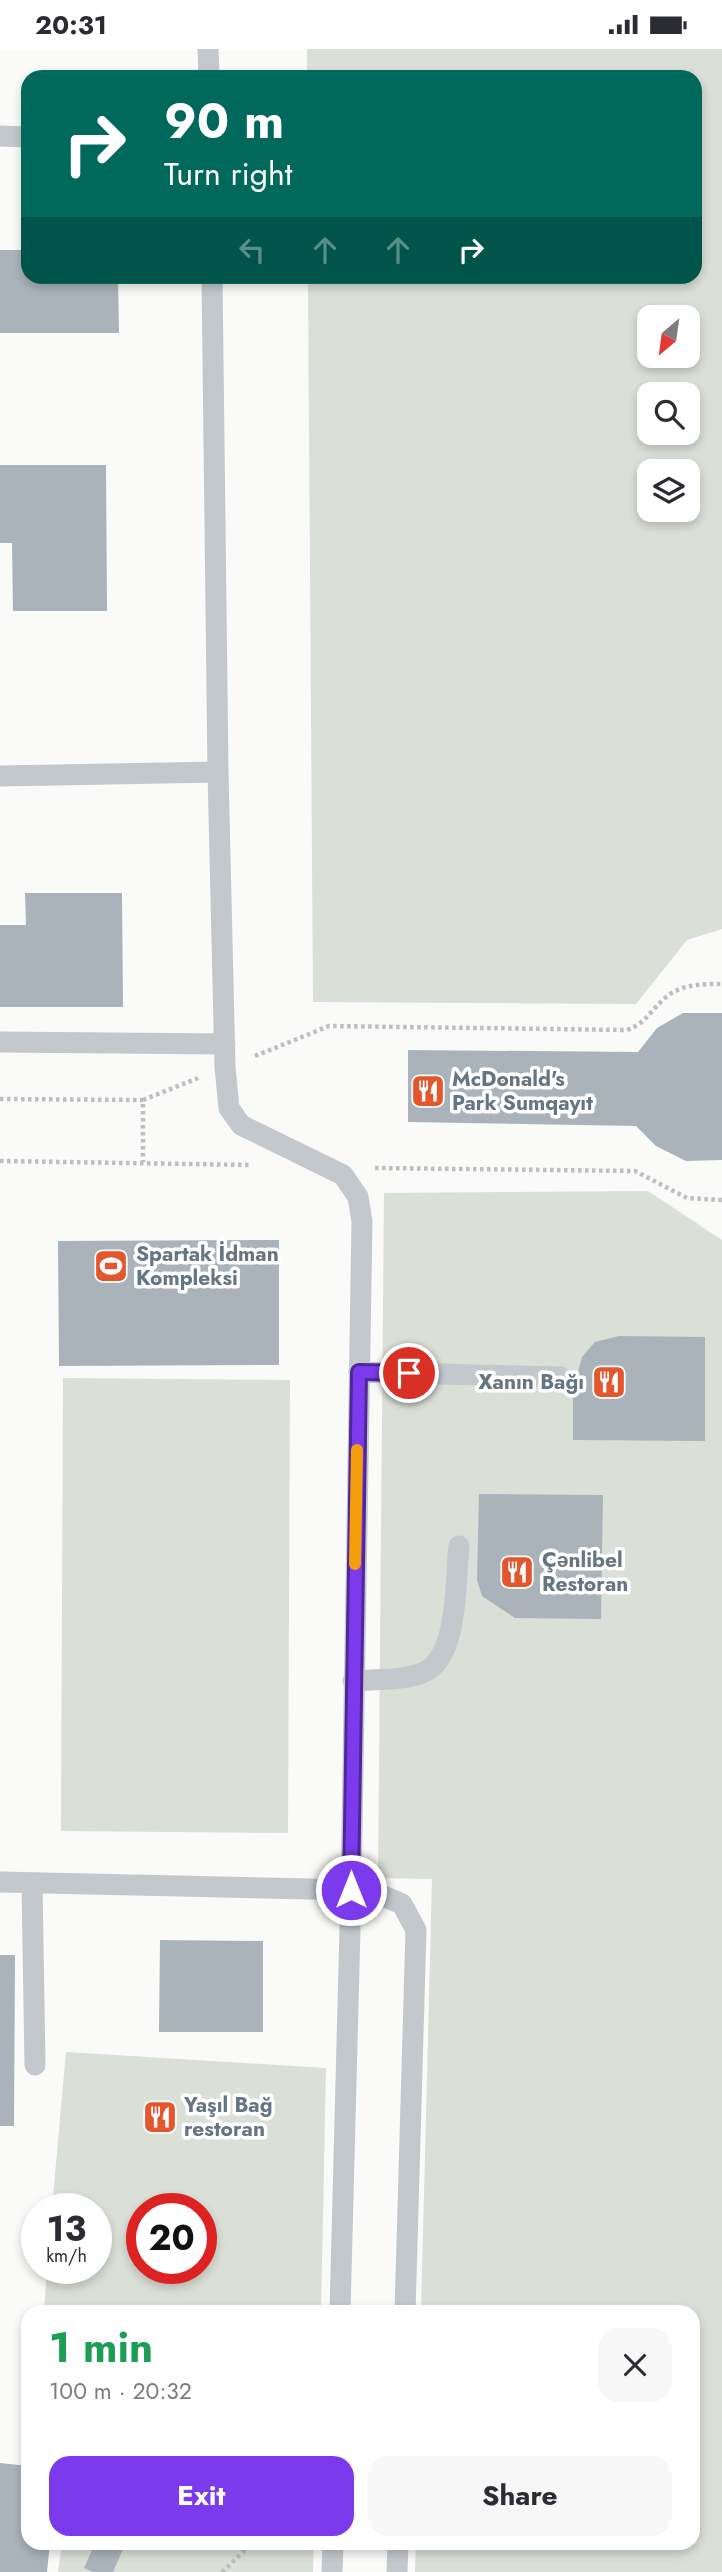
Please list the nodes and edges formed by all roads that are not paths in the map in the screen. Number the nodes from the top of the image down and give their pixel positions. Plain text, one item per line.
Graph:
1 (208, 49) edge
2 (209, 70) edge
3 (0, 136) edge
4 (21, 137) edge
5 (212, 284) edge
6 (218, 772) junction
7 (0, 776) edge
8 (0, 1042) edge
9 (225, 1044) junction
10 (359, 1372) junction
11 (561, 1377) dead end
12 (459, 1546) dead end
13 (353, 1681) junction
14 (0, 1882) edge
15 (32, 1883) junction
16 (351, 1890) junction
17 (34, 2066) dead end
18 (340, 2305) edge
19 (405, 2305) edge
20 (333, 2550) edge
21 (398, 2550) edge
22 (332, 2572) edge
23 (397, 2572) edge

1 - 2 lane
3 - 4 lane
5 - 6 lane
6 - 7 lane
6 - 9 lane
8 - 9 lane
9 - 10 lane
10 - 11 lane
10 - 13 lane
12 - 13 lane
13 - 16 lane
14 - 15 lane
15 - 16 lane
15 - 17 lane
16 - 18 lane
16 - 19 lane
20 - 22 lane
21 - 23 lane

